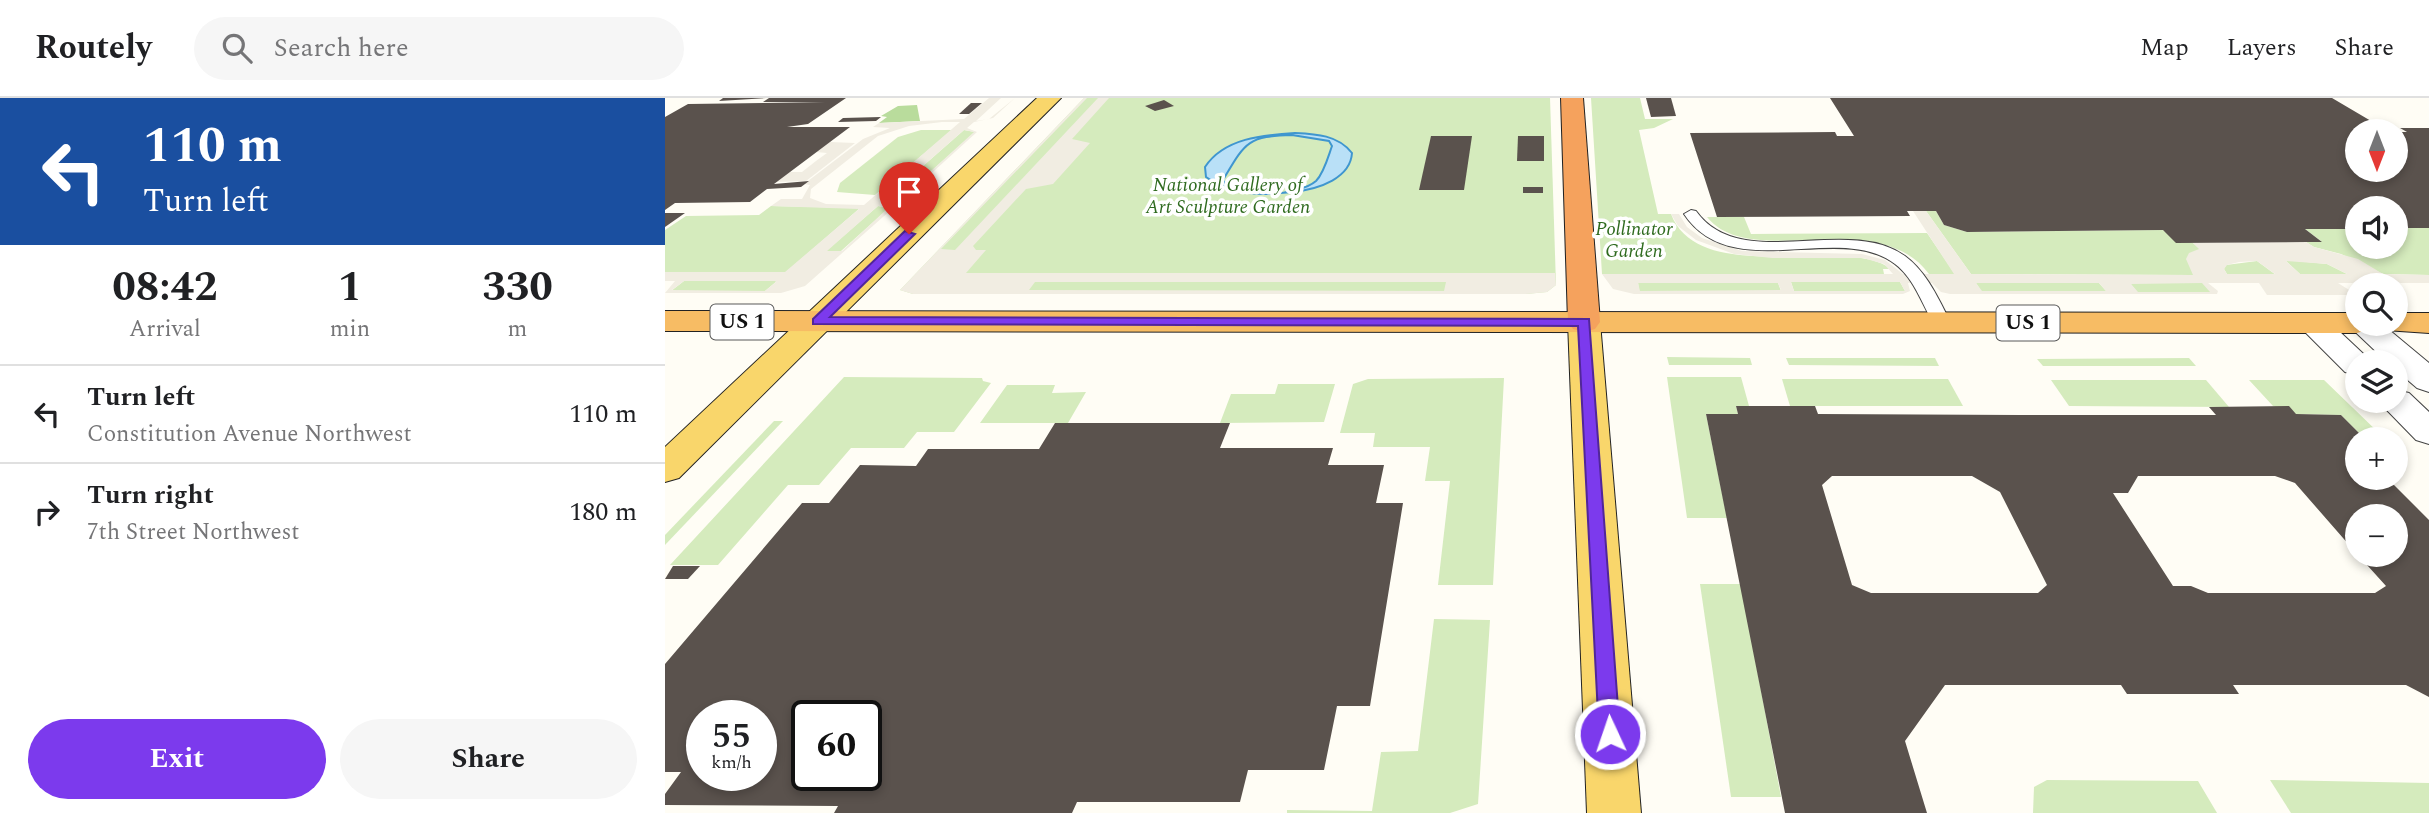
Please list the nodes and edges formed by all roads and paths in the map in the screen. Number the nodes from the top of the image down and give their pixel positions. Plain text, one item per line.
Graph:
1 (1050, 98) edge
2 (1572, 98) edge
3 (1691, 214) dead end
4 (665, 321) edge
5 (818, 321) junction
6 (1584, 322) junction
7 (1942, 323) junction
8 (2312, 323) junction
9 (2345, 323) edge
10 (2408, 323) edge
11 (2429, 323) edge
12 (2377, 336) edge
13 (2345, 354) edge
14 (2429, 381) edge
15 (2408, 412) edge
16 (2429, 432) edge
17 (665, 469) edge
18 (1614, 813) edge

1 - 5 main road
2 - 6 highway
3 - 7 lane
4 - 5 highway, US 1
5 - 6 highway, US 1
5 - 17 main road
6 - 7 highway, US 1
6 - 18 main road
7 - 8 highway, US 1
8 - 9 highway, US 1
8 - 13 street
10 - 11 highway
12 - 14 street
15 - 16 street

